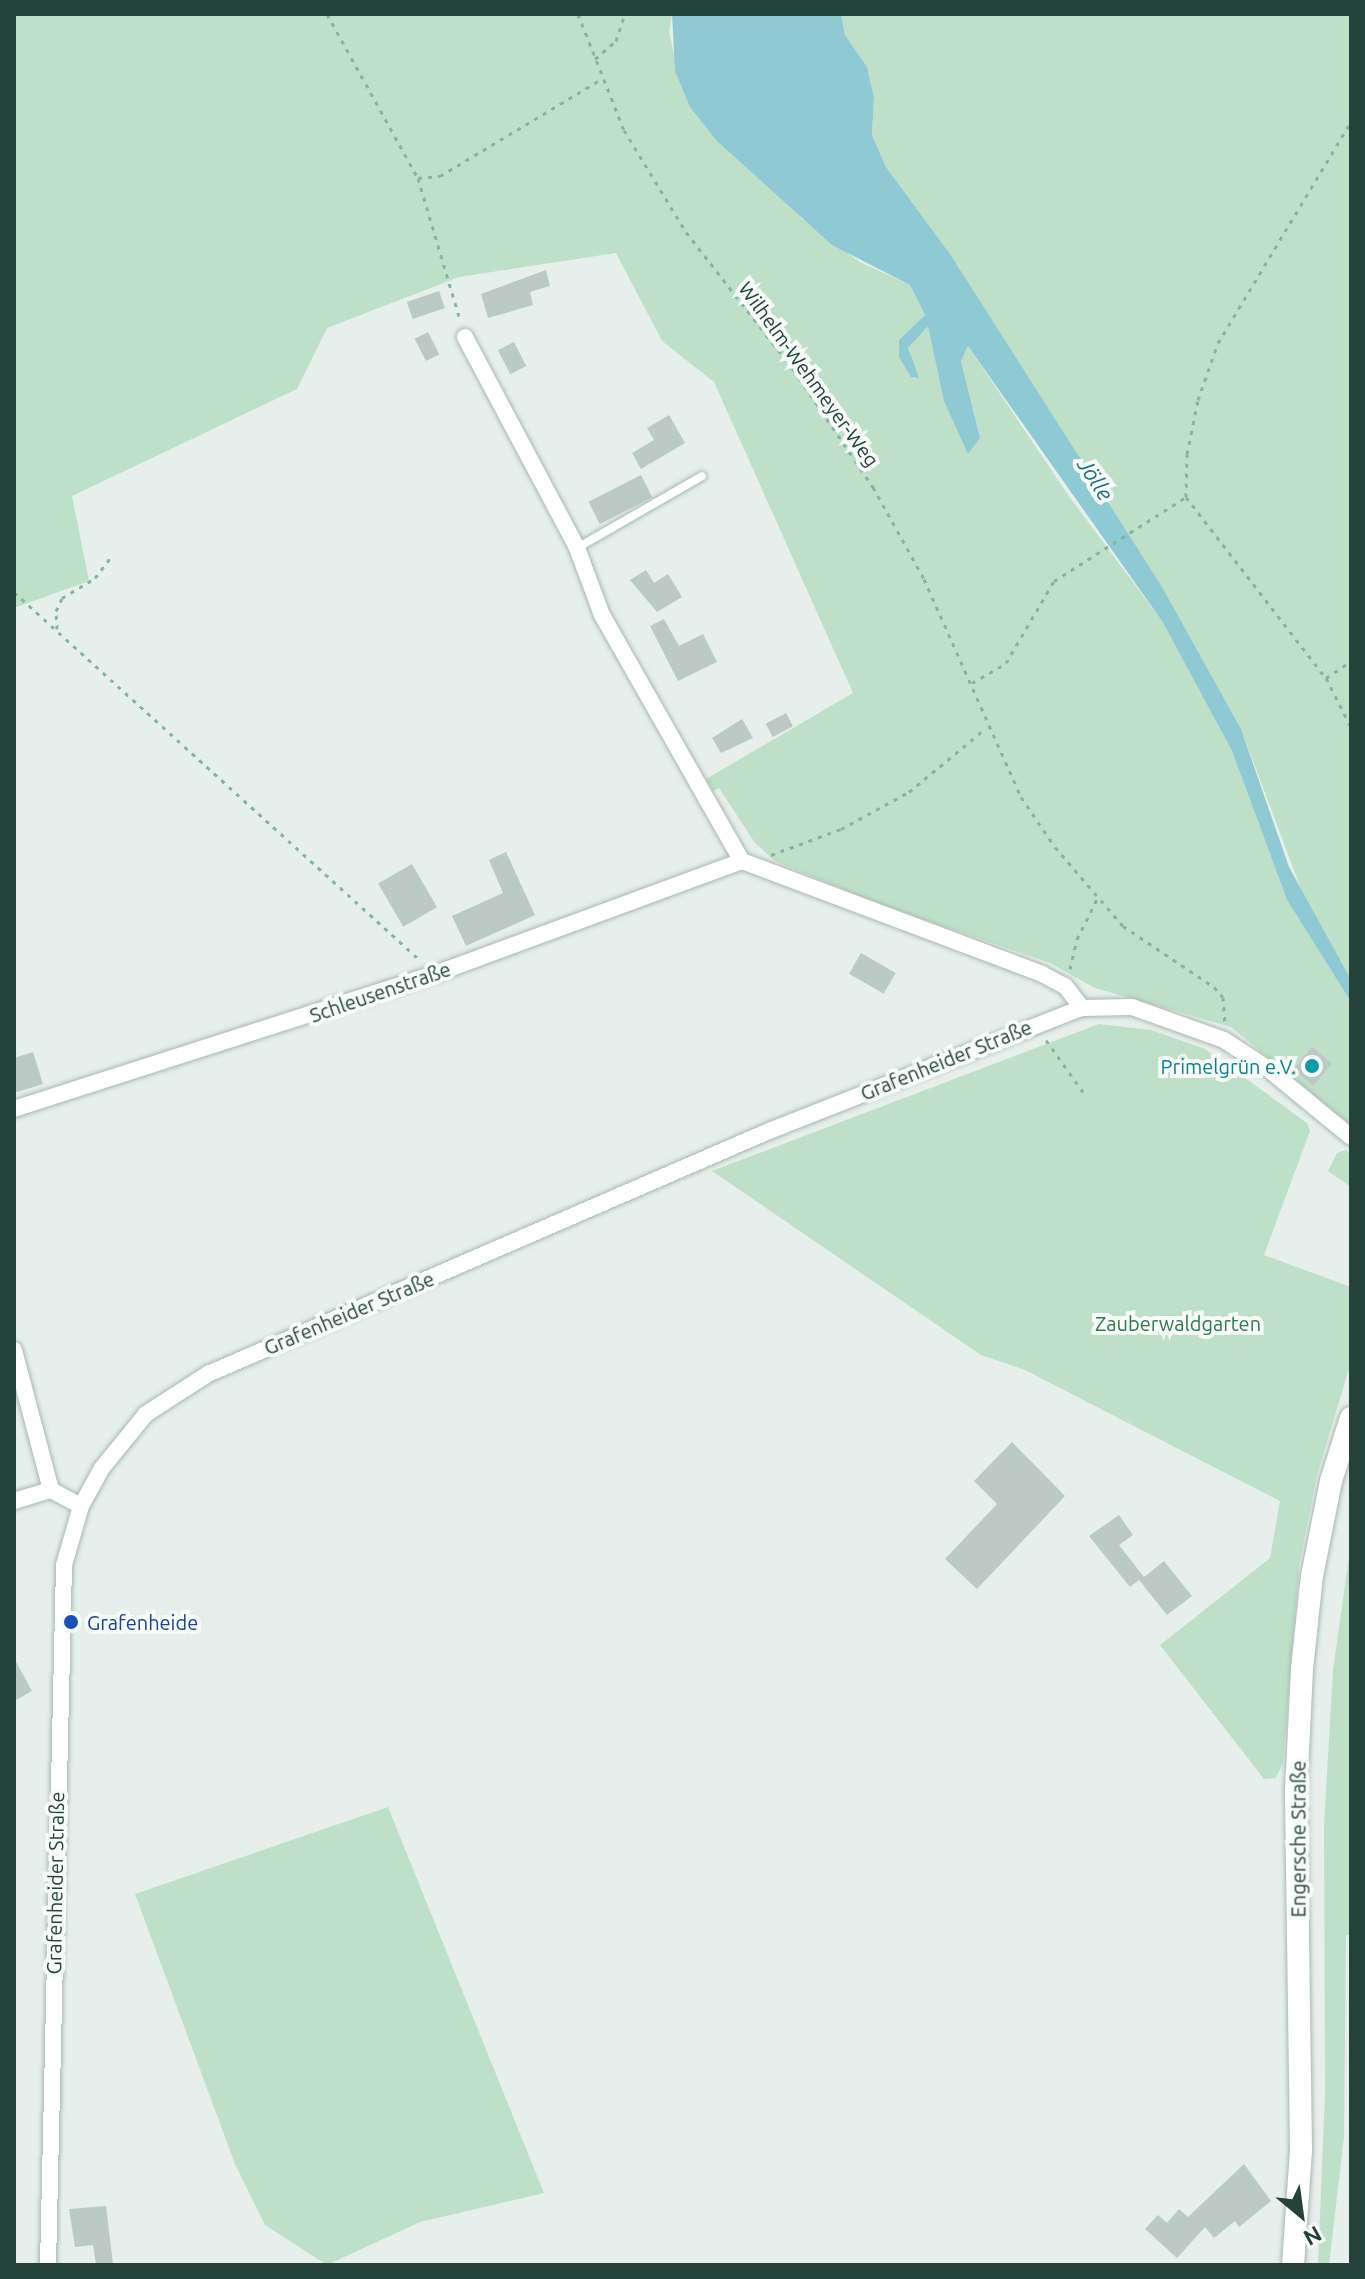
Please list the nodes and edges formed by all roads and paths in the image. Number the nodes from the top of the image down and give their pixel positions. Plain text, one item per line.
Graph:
1 (327, 14) edge
2 (578, 14) edge
3 (625, 14) edge
4 (594, 60) junction
5 (600, 80) junction
6 (1351, 122) edge
7 (418, 178) junction
8 (465, 337) joint
9 (702, 476) dead end
10 (1186, 497) junction
11 (577, 548) junction
12 (110, 558) dead end
13 (14, 592) edge
14 (19, 596) junction
15 (14, 598) edge
16 (57, 629) junction
17 (1351, 661) edge
18 (1326, 678) junction
19 (972, 683) junction
20 (1351, 727) edge
21 (986, 728) junction
22 (742, 861) junction
23 (1097, 899) junction
24 (435, 974) junction
25 (1065, 986) junction
26 (1082, 1008) junction
27 (1033, 1025) junction
28 (1224, 1040) junction
29 (1083, 1092) dead end
30 (14, 1109) edge
31 (1351, 1137) edge
32 (14, 1350) edge
33 (1351, 1418) edge
34 (51, 1490) junction
35 (14, 1501) edge
36 (81, 1506) junction
37 (48, 2265) edge
38 (1293, 2265) edge

1 - 7 path
2 - 4 path, Wilhelm-Wehmeyer-Weg
3 - 4 path
4 - 5 path, Wilhelm-Wehmeyer-Weg
5 - 7 path
5 - 19 path, Wilhelm-Wehmeyer-Weg
6 - 10 path
7 - 8 path
8 - 11 street
9 - 11 lane
10 - 18 path
10 - 19 path
11 - 22 street
12 - 16 path
13 - 14 path
14 - 15 path
14 - 16 path
16 - 24 path
17 - 18 path
18 - 20 path
19 - 21 path, Wilhelm-Wehmeyer-Weg
21 - 22 path
21 - 23 path, Wilhelm-Wehmeyer-Weg
22 - 24 street, Schleusenstraße
22 - 25 street
23 - 25 path
23 - 28 path, Wilhelm-Wehmeyer-Weg
24 - 30 street, Schleusenstraße
25 - 26 street
26 - 27 street, Grafenheider Straße
26 - 28 street, Grafenheider Straße
27 - 29 path
27 - 36 street, Grafenheider Straße
28 - 31 street, Grafenheider Straße
32 - 34 street
33 - 38 main road, Engersche Straße
34 - 35 street
34 - 36 street
36 - 37 street, Grafenheider Straße

